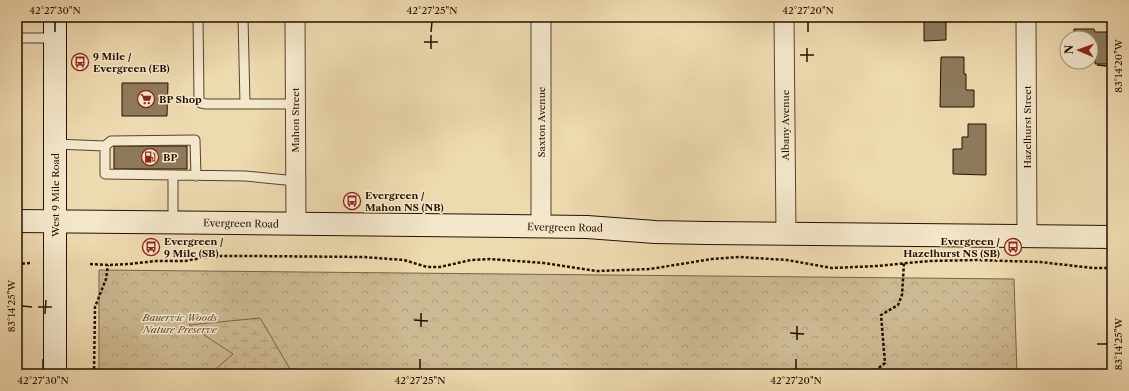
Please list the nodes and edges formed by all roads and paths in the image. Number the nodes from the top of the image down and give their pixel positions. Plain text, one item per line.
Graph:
1 (198, 17) edge
2 (243, 17) edge
3 (295, 17) edge
4 (541, 17) edge
5 (784, 17) edge
6 (1026, 17) edge
7 (55, 27) edge
8 (17, 38) edge
9 (245, 104) junction
10 (295, 104) junction
11 (55, 144) junction
12 (106, 146) junction
13 (173, 175) junction
14 (196, 176) junction
15 (296, 181) junction
16 (17, 221) edge
17 (55, 222) junction
18 (173, 223) junction
19 (296, 224) junction
20 (541, 227) junction
21 (786, 234) junction
22 (1027, 236) junction
23 (1112, 238) edge
24 (30, 263) dead end
25 (904, 263) junction
26 (17, 264) edge
27 (90, 264) dead end
28 (108, 265) junction
29 (1112, 268) edge
30 (17, 347) edge
31 (20, 374) edge
32 (55, 374) edge
33 (94, 374) edge
34 (871, 374) edge

1 - 9 lane
2 - 9 lane
3 - 10 street, Mahon Street
4 - 20 street, Saxton Avenue
5 - 21 street, Albany Avenue
6 - 22 street, Hazelhurst Street
7 - 8 lane
7 - 11 main road, West 9 Mile Road
9 - 10 lane
10 - 15 street, Mahon Street
11 - 12 lane
11 - 17 main road, West 9 Mile Road
12 - 13 lane
12 - 14 lane
13 - 14 lane
13 - 18 lane
14 - 15 lane
15 - 19 street, Mahon Street
16 - 17 main road, Evergreen Road
17 - 18 main road, Evergreen Road
17 - 32 main road, West 9 Mile Road
18 - 19 main road, Evergreen Road
19 - 20 main road, Evergreen Road
20 - 21 main road, Evergreen Road
21 - 22 main road, Evergreen Road
22 - 23 main road, Evergreen Road
24 - 26 path
25 - 28 path
25 - 29 path
25 - 34 path
27 - 28 path
28 - 33 path
30 - 31 path

